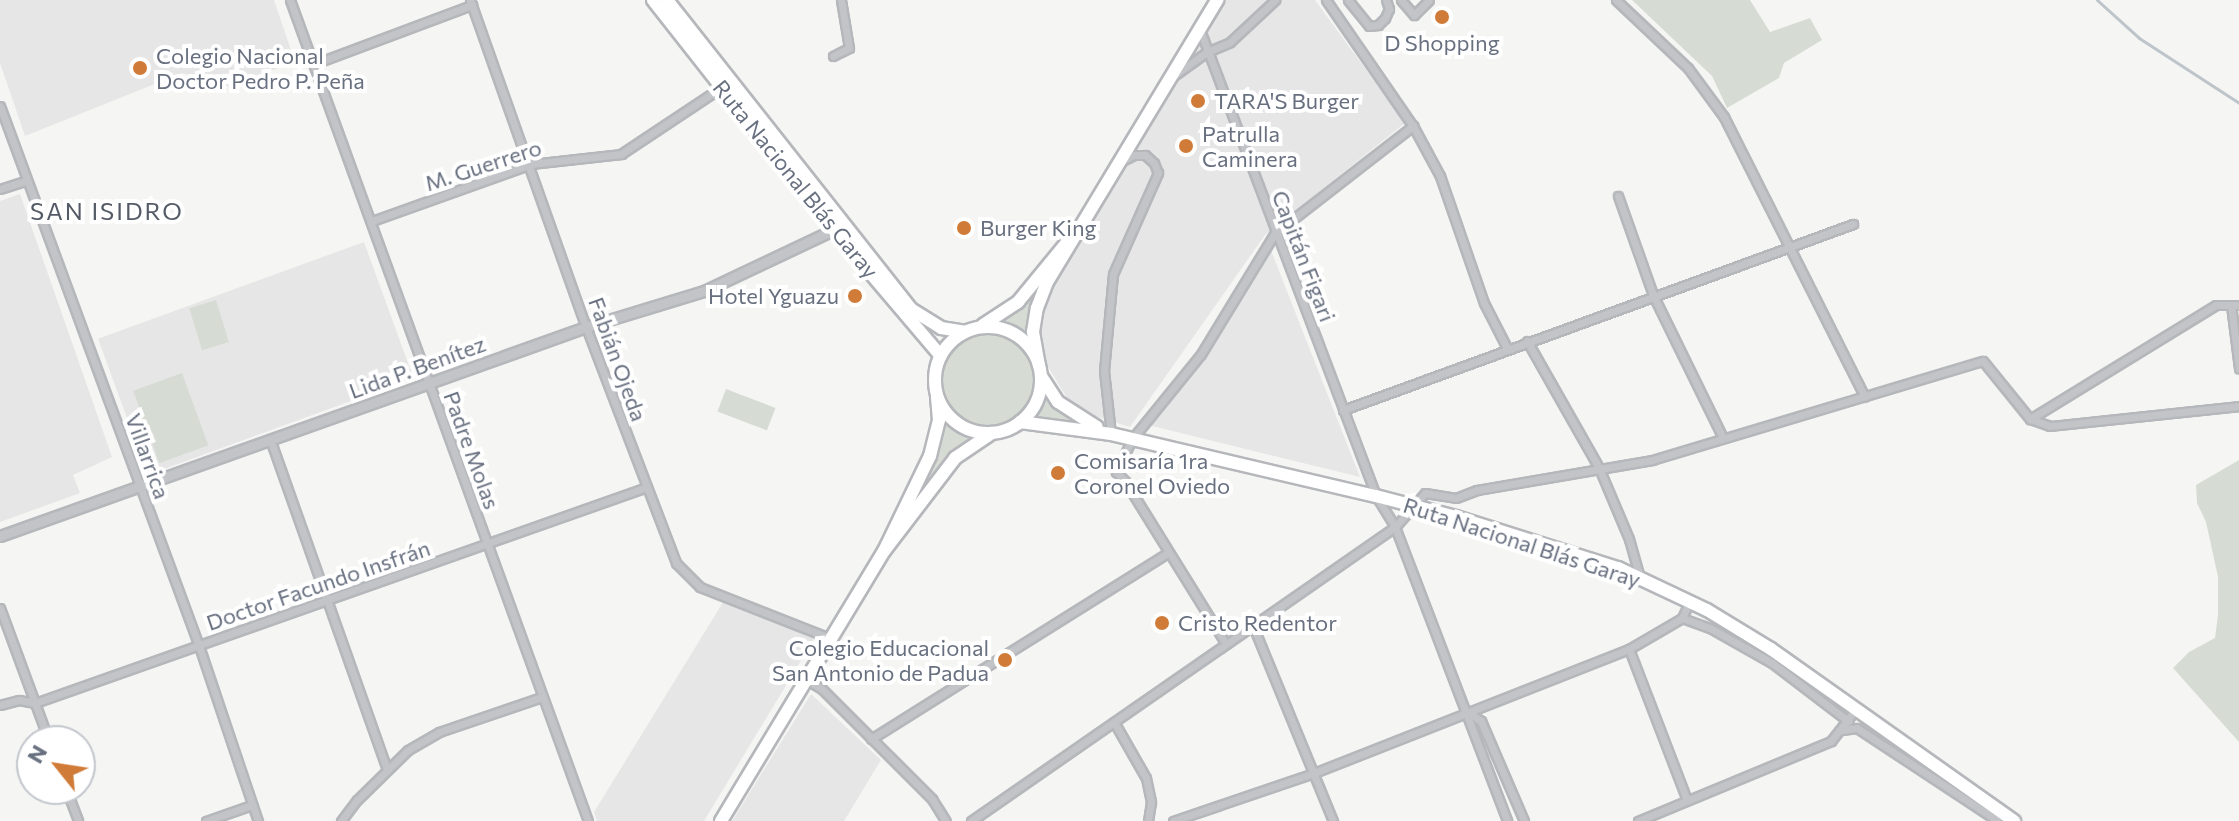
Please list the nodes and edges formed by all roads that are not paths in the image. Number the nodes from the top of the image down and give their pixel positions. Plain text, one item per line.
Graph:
1 (290, 0) edge
2 (653, 0) edge
3 (667, 0) edge
4 (841, 0) edge
5 (1217, 0) edge
6 (1275, 0) edge
7 (1326, 0) edge
8 (1348, 0) edge
9 (1386, 0) edge
10 (1401, 0) edge
11 (1429, 0) edge
12 (1616, 0) edge
13 (471, 3) edge
14 (1199, 29) junction
15 (1207, 52) junction
16 (833, 56) dead end
17 (314, 64) junction
18 (1169, 80) junction
19 (726, 84) junction
20 (0, 106) edge
21 (1413, 126) junction
22 (1122, 160) junction
23 (531, 164) junction
24 (27, 180) junction
25 (0, 189) edge
26 (1618, 196) dead end
27 (372, 221) junction
28 (1853, 224) dead end
29 (838, 227) junction
30 (1275, 233) junction
31 (1073, 235) junction
32 (1790, 247) junction
33 (1653, 295) junction
34 (2235, 305) edge
35 (586, 327) junction
36 (971, 330) junction
37 (1527, 341) junction
38 (1507, 348) junction
39 (941, 356) junction
40 (2239, 368) edge
41 (1040, 370) junction
42 (427, 382) junction
43 (937, 396) junction
44 (1865, 397) junction
45 (2239, 406) edge
46 (1343, 410) junction
47 (2030, 419) junction
48 (1020, 422) junction
49 (993, 432) junction
50 (1111, 434) junction
51 (1723, 438) junction
52 (270, 439) junction
53 (1132, 439) junction
54 (1599, 468) junction
55 (140, 486) junction
56 (647, 487) junction
57 (1376, 496) junction
58 (1416, 507) junction
59 (1395, 527) junction
60 (0, 536) edge
61 (487, 544) junction
62 (884, 551) junction
63 (1168, 553) junction
64 (1640, 578) junction
65 (328, 601) junction
66 (1690, 601) junction
67 (0, 608) edge
68 (1682, 618) junction
69 (1253, 626) junction
70 (832, 639) junction
71 (1226, 644) junction
72 (199, 646) junction
73 (1629, 649) junction
74 (807, 680) junction
75 (542, 697) junction
76 (35, 703) junction
77 (0, 705) edge
78 (1856, 709) junction
79 (1468, 712) junction
80 (1848, 721) junction
81 (1114, 722) junction
82 (43, 725) edge
83 (1842, 730) junction
84 (871, 739) junction
85 (387, 769) junction
86 (1314, 773) junction
87 (1687, 800) junction
88 (252, 805) junction
89 (206, 821) edge
90 (258, 821) edge
91 (341, 821) edge
92 (588, 821) edge
93 (721, 821) edge
94 (946, 821) edge
95 (971, 821) edge
96 (1148, 821) edge
97 (1173, 821) edge
98 (1333, 821) edge
99 (1507, 821) edge
100 (1524, 821) edge
101 (1638, 821) edge
102 (1998, 821) edge
103 (2014, 821) edge

1 - 17 street, Padre Molas
2 - 19 main road, Ruta Nacional Blás Garay
3 - 19 main road, Ruta Nacional Blás Garay
4 - 16 street
5 - 14 main road
6 - 15 street
7 - 21 street
8 - 9 street
10 - 11 street
12 - 32 street
13 - 17 street
13 - 23 street, Fabián Ojeda
14 - 15 street, Capitán Figari
14 - 18 main road
15 - 18 street
15 - 30 street, Capitán Figari
17 - 27 street, Padre Molas
18 - 22 main road
19 - 23 street, M. Guerrero
19 - 29 main road, Ruta Nacional Blás Garay
20 - 24 street, Villarrica
21 - 30 street
21 - 38 street
22 - 31 main road
22 - 50 street
23 - 27 street, M. Guerrero
23 - 35 street, Fabián Ojeda
24 - 25 street
24 - 55 street, Villarrica
26 - 33 street
27 - 42 street, Padre Molas
28 - 32 street
29 - 35 street, Lida P. Benítez
29 - 36 main road, Ruta Nacional Blás Garay
29 - 39 main road, Ruta Nacional Blás Garay
30 - 46 street, Capitán Figari
30 - 53 street
31 - 36 main road
31 - 41 main road
32 - 33 street
32 - 44 street
33 - 37 street
33 - 51 street
34 - 40 street
34 - 47 street
35 - 42 street, Lida P. Benítez
35 - 56 street, Fabián Ojeda
36 - 39 main road
36 - 41 main road
37 - 38 street
37 - 54 street
38 - 46 street
39 - 43 main road
41 - 48 main road
41 - 50 main road, Ruta Nacional Blás Garay
42 - 52 street, Lida P. Benítez
42 - 61 street, Padre Molas
43 - 49 main road
43 - 62 main road
44 - 47 street
44 - 51 street
45 - 47 street
46 - 57 street, Capitán Figari
48 - 49 main road
48 - 50 main road, Ruta Nacional Blás Garay
49 - 62 main road
50 - 53 main road, Ruta Nacional Blás Garay
51 - 54 street
52 - 55 street, Lida P. Benítez
52 - 65 street
53 - 57 main road, Ruta Nacional Blás Garay
53 - 63 street
54 - 58 street
54 - 64 street
55 - 60 street, Lida P. Benítez
55 - 72 street, Villarrica
56 - 61 street, Doctor Facundo Insfrán
56 - 70 street, Fabián Ojeda
57 - 58 main road, Ruta Nacional Blás Garay
57 - 59 street, Capitán Figari
58 - 59 street
58 - 64 main road, Ruta Nacional Blás Garay
59 - 69 street
59 - 79 street, Capitán Figari
61 - 65 street, Doctor Facundo Insfrán
61 - 75 street, Padre Molas
62 - 70 main road
63 - 71 street
63 - 84 street
64 - 66 main road, Ruta Nacional Blás Garay
65 - 72 street, Doctor Facundo Insfrán
65 - 85 street
66 - 68 street
66 - 78 main road, Ruta Nacional Blás Garay
67 - 76 street
68 - 73 street
68 - 80 street
69 - 71 street
69 - 86 street
70 - 74 main road
71 - 81 street
72 - 76 street, Doctor Facundo Insfrán
72 - 88 street, Villarrica
73 - 79 street
73 - 87 street
74 - 84 street
74 - 93 main road
75 - 85 street
75 - 92 street, Padre Molas
76 - 77 street, Doctor Facundo Insfrán
76 - 82 street
78 - 80 street
78 - 103 main road, Ruta Nacional Blás Garay
79 - 86 street
79 - 99 street
79 - 100 street
80 - 83 street
81 - 95 street
81 - 96 street
83 - 87 street
83 - 102 street
84 - 94 street
85 - 91 street
86 - 97 street
86 - 98 street
87 - 101 street
88 - 89 street
88 - 90 street, Villarrica

